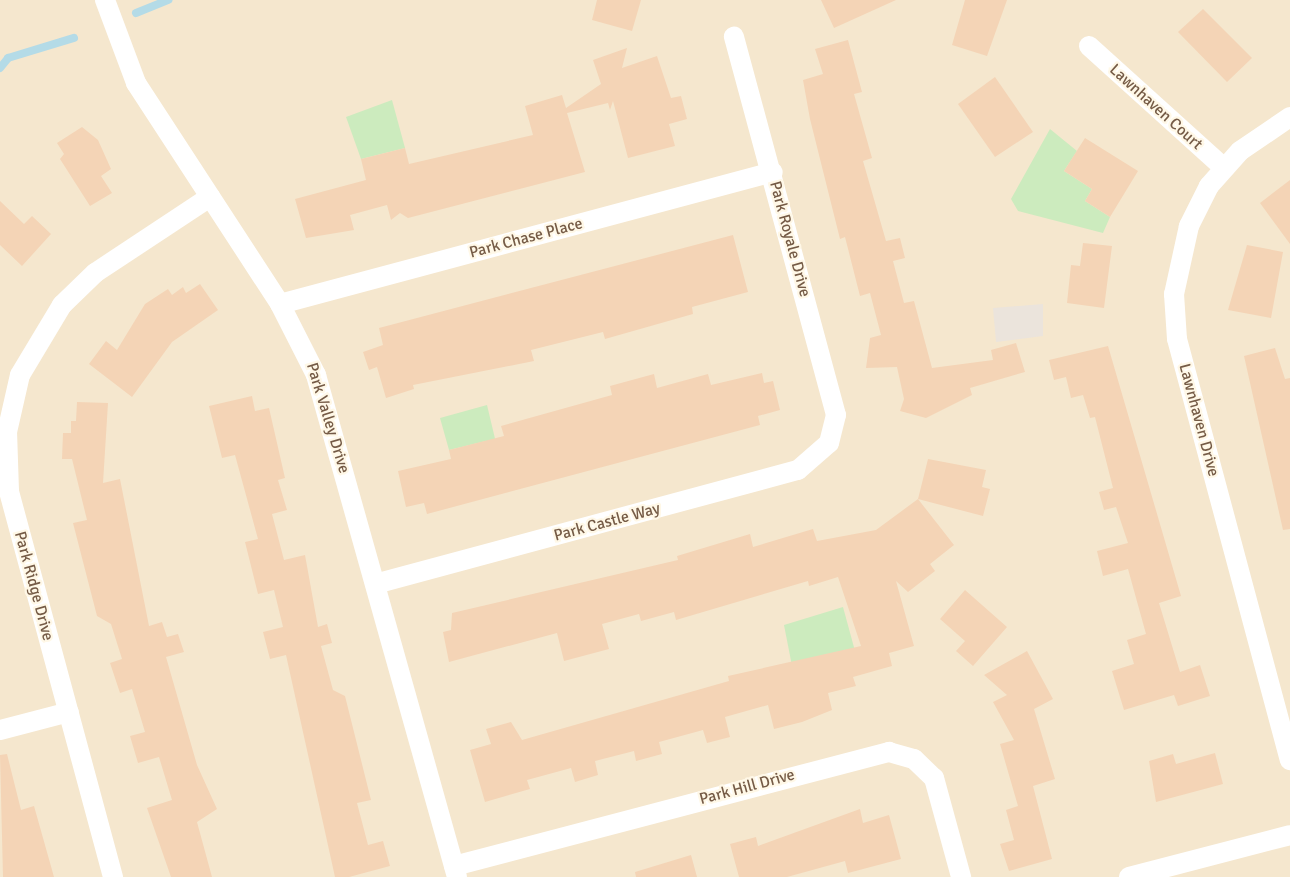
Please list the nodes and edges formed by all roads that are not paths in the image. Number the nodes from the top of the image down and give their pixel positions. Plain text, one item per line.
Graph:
1 (105, 0) edge
2 (734, 36) dead end
3 (1089, 46) dead end
4 (1290, 117) edge
5 (1224, 168) junction
6 (772, 172) junction
7 (210, 197) junction
8 (280, 304) junction
9 (829, 443) joint
10 (375, 584) junction
11 (69, 712) junction
12 (0, 730) edge
13 (1290, 760) edge
14 (1290, 835) edge
15 (455, 872) edge
16 (113, 877) edge
17 (961, 877) edge
18 (1129, 877) edge

1 - 7 street, Park Valley Drive
2 - 6 street, Park Royale Drive
3 - 5 street, Lawnhaven Court
4 - 5 street, Lawnhaven Drive
5 - 13 street, Lawnhaven Drive
6 - 8 street, Park Chase Place
6 - 9 street, Park Royale Drive
7 - 8 street, Park Valley Drive
7 - 11 street, Park Ridge Drive
8 - 10 street, Park Valley Drive
9 - 10 street, Park Castle Way
10 - 15 street, Park Valley Drive
11 - 12 street
11 - 16 street, Park Ridge Drive
14 - 18 street
15 - 17 street, Park Hill Drive

